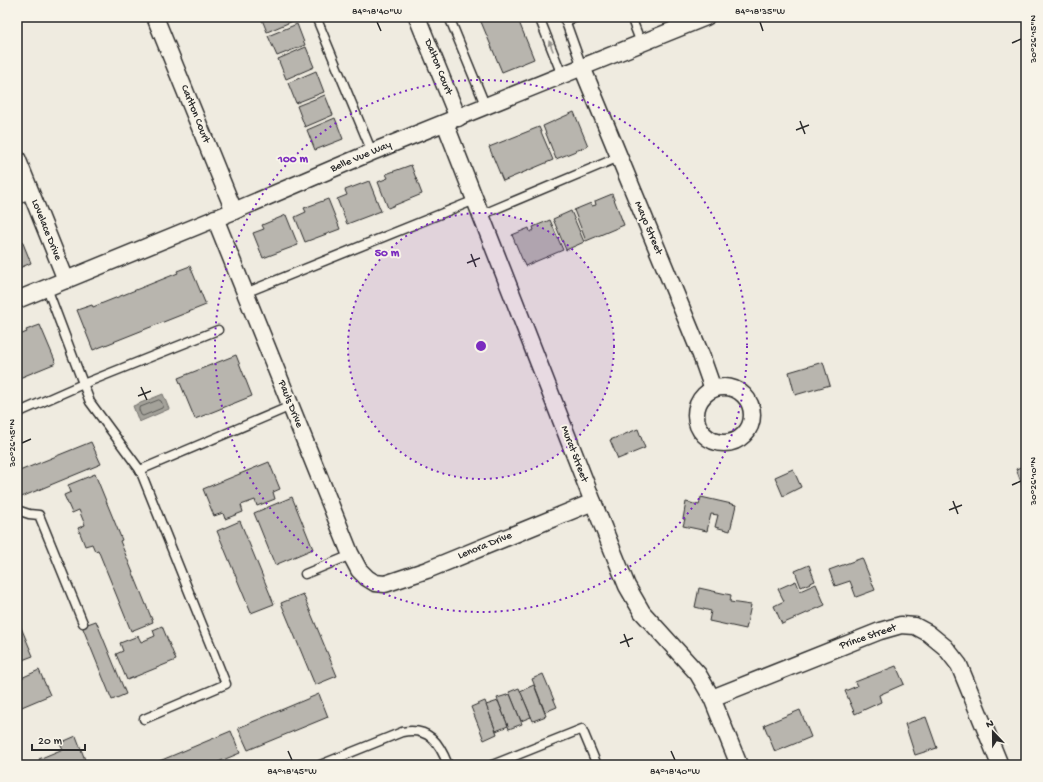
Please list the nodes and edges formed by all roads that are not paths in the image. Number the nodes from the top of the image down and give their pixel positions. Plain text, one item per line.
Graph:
1 (155, 17) edge
2 (316, 17) edge
3 (418, 17) edge
4 (449, 17) edge
5 (539, 17) edge
6 (577, 17) edge
7 (631, 17) edge
8 (706, 17) edge
9 (564, 19) edge
10 (675, 23) edge
11 (641, 43) junction
12 (582, 67) junction
13 (562, 75) junction
14 (486, 107) junction
15 (452, 120) junction
16 (372, 152) junction
17 (619, 157) junction
18 (17, 158) edge
19 (24, 196) edge
20 (475, 200) junction
21 (234, 211) junction
22 (481, 215) junction
23 (215, 218) junction
24 (66, 280) junction
25 (47, 288) junction
26 (245, 293) junction
27 (17, 300) edge
28 (218, 330) dead end
29 (83, 384) junction
30 (713, 389) dead end
31 (291, 406) junction
32 (17, 413) edge
33 (140, 470) junction
34 (593, 502) junction
35 (17, 510) edge
36 (351, 555) junction
37 (305, 574) dead end
38 (375, 583) joint
39 (83, 623) dead end
40 (712, 698) junction
41 (144, 719) dead end
42 (320, 765) edge
43 (448, 765) edge
44 (492, 765) edge
45 (597, 765) edge
46 (739, 765) edge
47 (1000, 765) edge

1 - 21 street, Carlton Court
2 - 16 lane
3 - 15 street, Dalton Court
4 - 14 lane
13 -> 5 lane
6 - 9 lane
7 - 11 lane
8 - 10 street, Belle Vue Way
9 - 12 lane
10 - 11 street, Belle Vue Way
11 - 12 street, Belle Vue Way
12 - 13 street, Belle Vue Way
12 - 17 street, Mayo Street
13 - 14 street, Belle Vue Way
14 - 15 street, Belle Vue Way
15 - 16 street, Belle Vue Way
15 - 20 street, Murat Street
16 - 21 street, Belle Vue Way
17 - 22 lane
17 - 30 street, Mayo Street
18 - 19 street, Lovelace Drive
19 - 24 street, Lovelace Drive
20 - 22 street, Murat Street
20 - 26 lane
21 - 23 street, Belle Vue Way
22 - 34 street, Murat Street
23 - 24 street, Belle Vue Way
23 - 26 street, Pauls Drive
24 - 25 street, Belle Vue Way
25 - 27 street, Belle Vue Way
25 - 29 lane
26 - 31 street, Pauls Drive
28 - 29 lane
29 - 32 lane
29 - 33 lane
31 - 33 lane
31 - 36 street, Pauls Drive
33 - 41 lane
34 - 38 street, Lenora Drive
34 - 40 street, Murat Street
35 - 39 lane
36 - 37 lane
36 - 38 street, Pauls Drive
40 - 46 street, Murat Street
40 - 47 street, Prince Street
42 - 43 lane
44 - 45 lane

